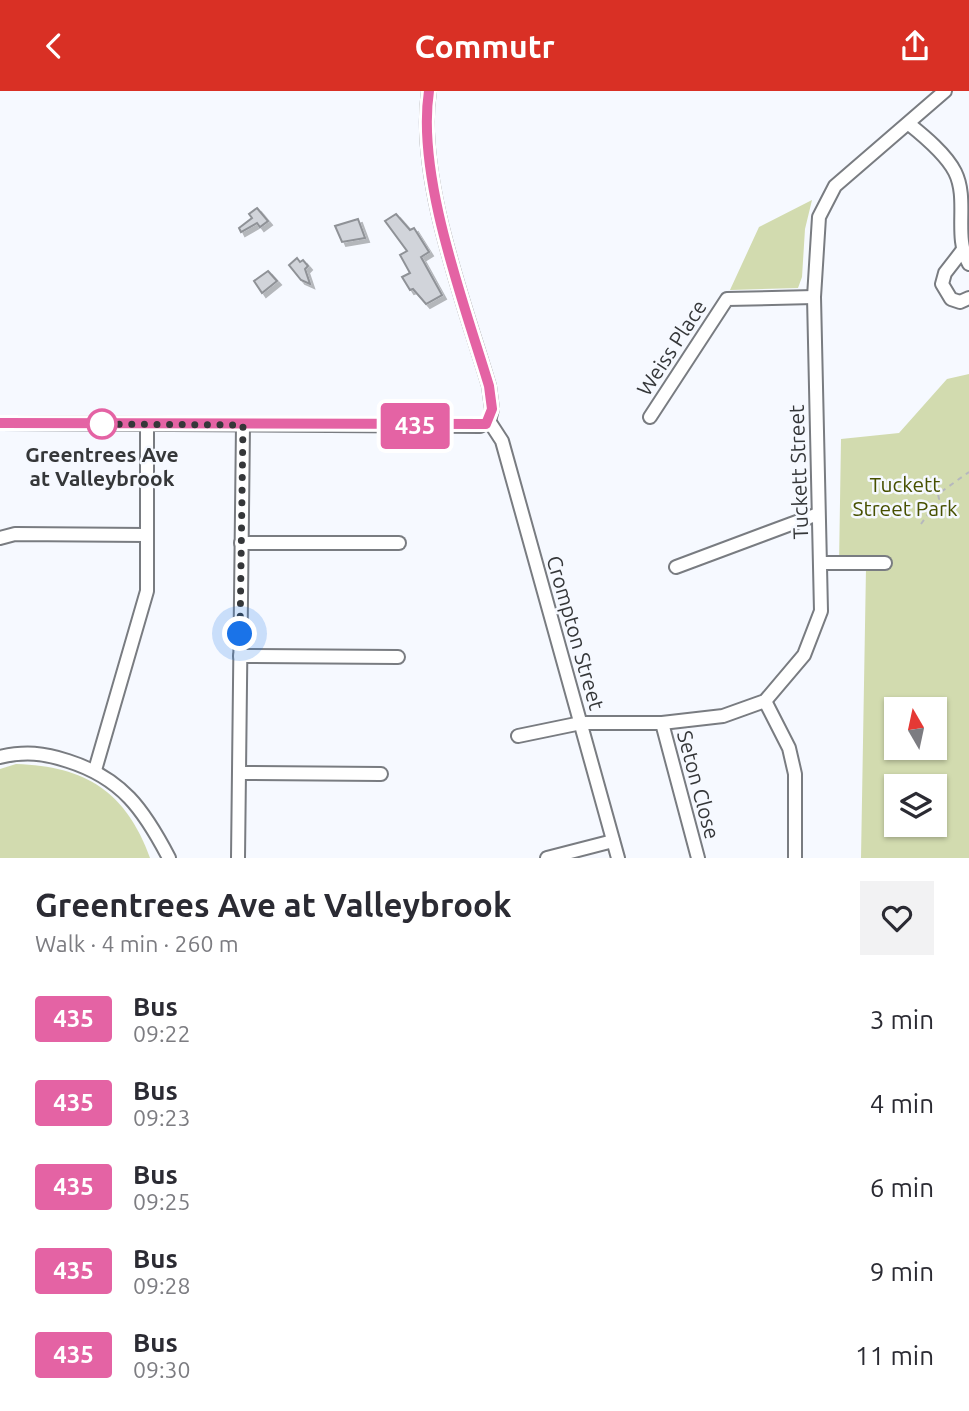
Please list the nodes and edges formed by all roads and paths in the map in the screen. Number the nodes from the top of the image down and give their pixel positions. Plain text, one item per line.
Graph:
1 (429, 91) edge
2 (945, 91) edge
3 (909, 124) junction
4 (962, 251) junction
5 (969, 264) edge
6 (814, 297) junction
7 (969, 298) edge
8 (650, 417) dead end
9 (489, 421) junction
10 (0, 423) edge
11 (147, 425) junction
12 (243, 425) junction
13 (969, 472) edge
14 (818, 514) junction
15 (921, 524) dead end
16 (146, 535) junction
17 (0, 538) edge
18 (241, 543) junction
19 (399, 543) dead end
20 (821, 563) junction
21 (885, 563) dead end
22 (676, 567) dead end
23 (240, 656) junction
24 (398, 657) dead end
25 (765, 701) junction
26 (581, 723) junction
27 (662, 723) junction
28 (518, 736) dead end
29 (0, 757) edge
30 (96, 770) junction
31 (239, 773) junction
32 (381, 774) dead end
33 (613, 841) junction
34 (169, 858) edge
35 (238, 858) edge
36 (547, 858) edge
37 (618, 858) edge
38 (698, 858) edge
39 (795, 858) edge

1 - 9 street
2 - 3 street, Tuckett Street
3 - 4 street
3 - 6 street, Tuckett Street
4 - 5 street
4 - 7 street
6 - 8 street, Weiss Place
6 - 14 street, Tuckett Street
9 - 12 street
9 - 26 street, Crompton Street
10 - 11 street
11 - 12 street
11 - 16 street
12 - 18 street
13 - 15 path
14 - 20 street, Tuckett Street
14 - 22 street
16 - 17 street
16 - 30 street
18 - 19 street
18 - 23 street
20 - 21 street
20 - 25 street, Tuckett Street
23 - 24 street
23 - 31 street
25 - 27 street
25 - 39 street
26 - 27 street
26 - 28 street
26 - 33 street, Crompton Street
27 - 38 street, Seton Close
29 - 30 street
30 - 34 street
31 - 32 street
31 - 35 street
33 - 36 street
33 - 37 street, Crompton Street

